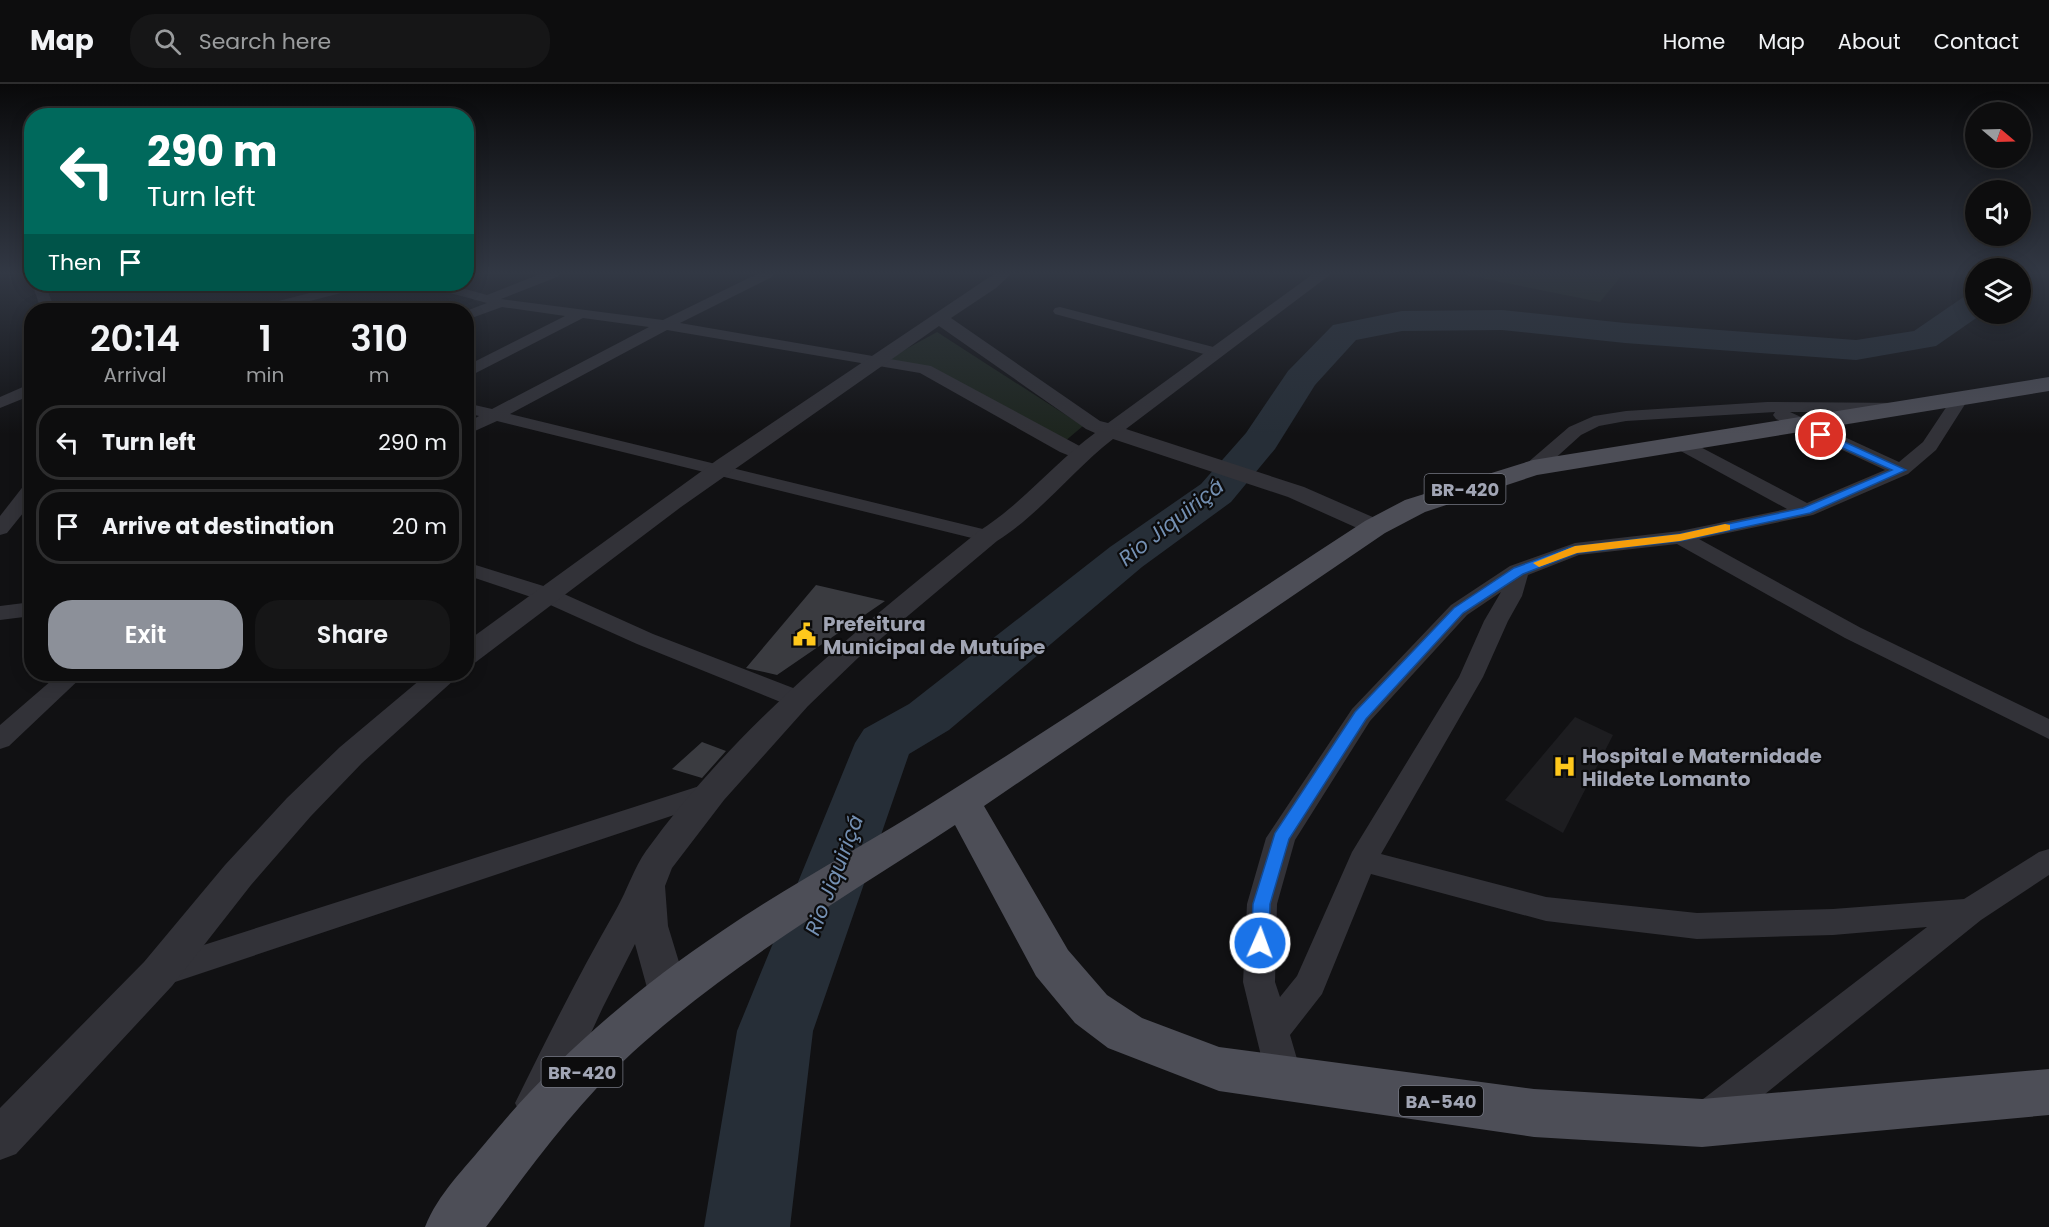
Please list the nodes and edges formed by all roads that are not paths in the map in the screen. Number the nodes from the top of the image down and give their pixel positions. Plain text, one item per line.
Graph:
1 (554, 327) edge
2 (660, 327) edge
3 (706, 327) edge
4 (927, 327) edge
5 (952, 327) edge
6 (1123, 327) edge
7 (1222, 327) edge
8 (1249, 327) edge
9 (1195, 346) junction
10 (1215, 352) junction
11 (878, 358) junction
12 (474, 369) edge
13 (2049, 384) edge
14 (24, 392) edge
15 (1961, 398) junction
16 (0, 403) edge
17 (1767, 406) junction
18 (1913, 407) junction
19 (474, 410) edge
20 (496, 415) junction
21 (474, 426) edge
22 (1801, 426) junction
23 (1101, 428) junction
24 (1683, 445) junction
25 (1073, 451) junction
26 (1533, 468) junction
27 (720, 469) junction
28 (1901, 470) junction
29 (24, 501) edge
30 (1806, 511) junction
31 (1375, 527) junction
32 (0, 529) edge
33 (988, 536) junction
34 (1680, 537) junction
35 (474, 570) edge
36 (1518, 571) junction
37 (545, 594) junction
38 (24, 610) edge
39 (0, 613) edge
40 (474, 650) edge
41 (65, 681) edge
42 (436, 681) edge
43 (797, 699) junction
44 (2049, 730) edge
45 (0, 740) edge
46 (712, 792) junction
47 (956, 806) junction
48 (1362, 860) junction
49 (2049, 860) edge
50 (647, 886) junction
51 (1970, 911) junction
52 (158, 974) junction
53 (669, 995) junction
54 (1278, 1055) junction
55 (2049, 1092) edge
56 (1702, 1123) junction
57 (0, 1139) edge
58 (517, 1144) junction
59 (452, 1227) edge

1 - 12 street
2 - 20 street
3 - 11 street
4 - 11 street
5 - 23 street
6 - 9 street
7 - 9 street
8 - 10 street
9 - 10 street
9 - 23 street
10 - 23 street
11 - 25 street
11 - 27 street
13 - 15 main road, BR-420
14 - 16 street
15 - 18 main road, BR-420
15 - 28 street
17 - 18 street
17 - 22 street
17 - 26 street
18 - 22 main road, BR-420
19 - 20 street
20 - 21 street
20 - 27 street
22 - 24 main road, BR-420
22 - 28 street
23 - 25 street
23 - 31 street
24 - 26 main road, BR-420
24 - 30 street
25 - 33 street
26 - 31 main road, BR-420
27 - 33 street
27 - 37 street
28 - 30 street
29 - 32 street
30 - 34 street
31 - 47 main road, BR-420
33 - 43 street
34 - 36 street
34 - 44 street
35 - 37 street
36 - 48 street
36 - 54 street
37 - 40 street
37 - 43 street
38 - 39 street
41 - 45 street
42 - 52 street
43 - 46 street
46 - 50 street
46 - 52 street
47 - 53 main road, BR-420
47 - 54 main road, BA-540
48 - 51 street
48 - 54 street
49 - 51 street
50 - 53 street
50 - 58 street
51 - 56 street
52 - 57 street
53 - 58 main road, BR-420
54 - 56 main road, BA-540
55 - 56 main road, BA-540
58 - 59 main road, BR-420

